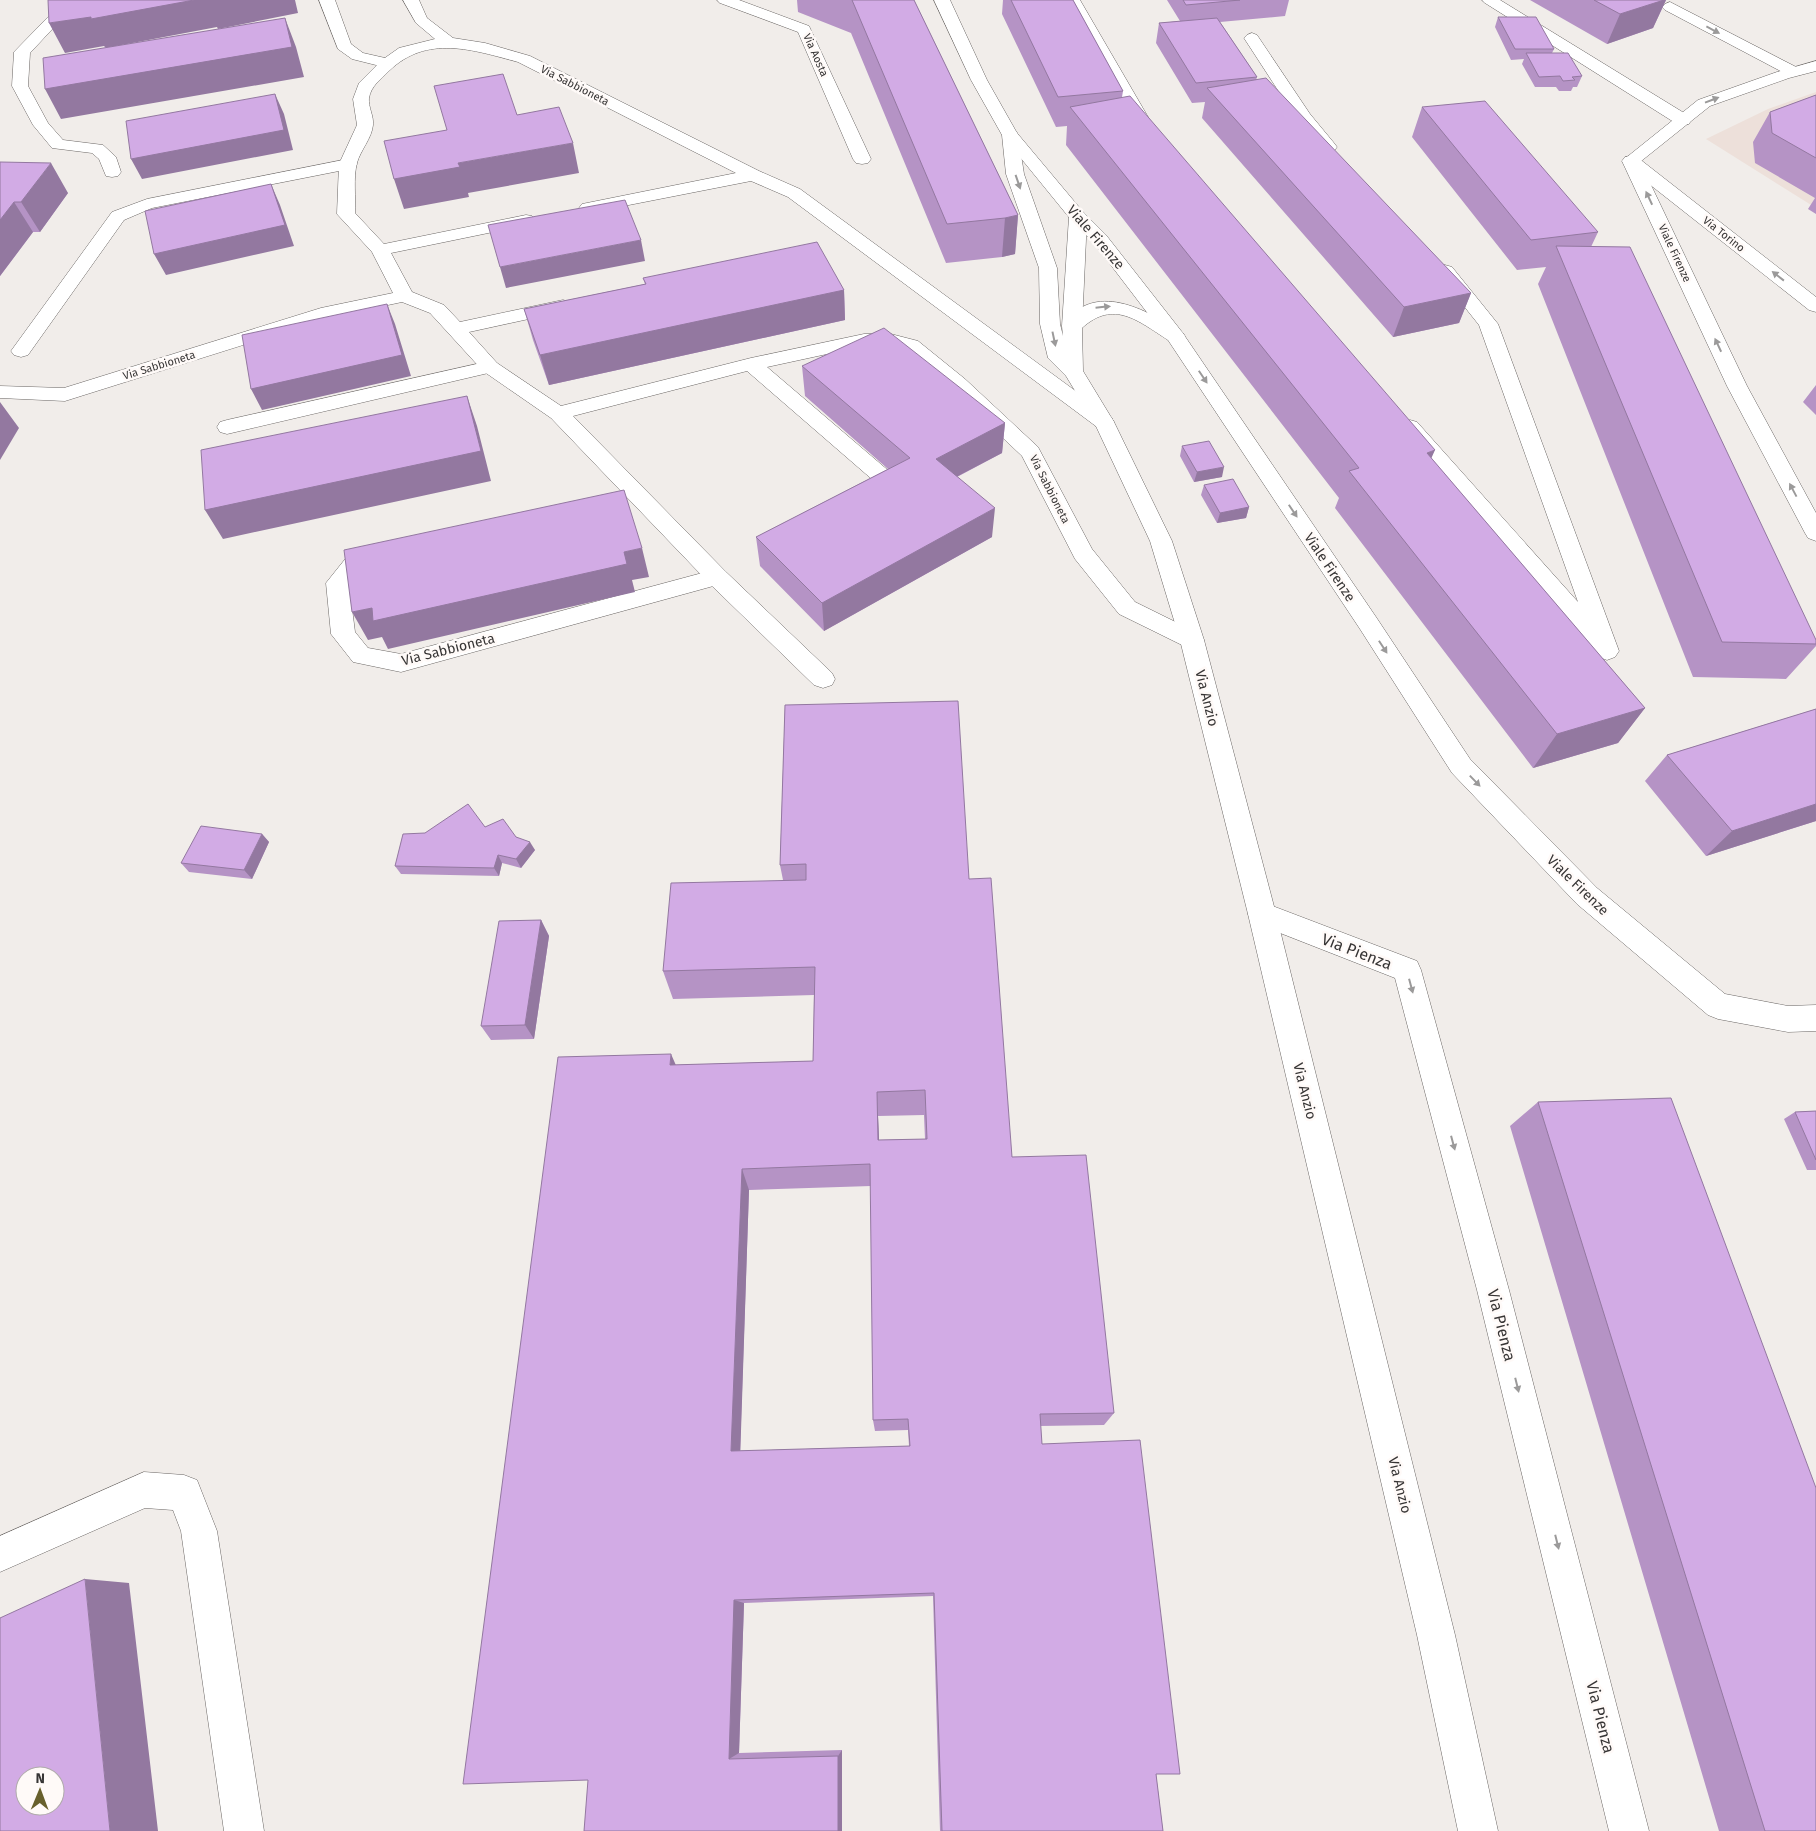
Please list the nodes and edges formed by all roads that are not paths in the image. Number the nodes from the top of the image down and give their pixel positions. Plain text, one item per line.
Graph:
1 (140, 0) edge
2 (327, 0) edge
3 (411, 0) edge
4 (725, 0) edge
5 (942, 0) edge
6 (1072, 0) edge
7 (1490, 0) edge
8 (1693, 0) edge
9 (1663, 4) edge
10 (1252, 38) dead end
11 (448, 42) junction
12 (388, 62) junction
13 (1816, 66) edge
14 (1794, 72) junction
15 (1683, 120) junction
16 (1010, 134) junction
17 (1156, 140) edge
18 (862, 158) dead end
19 (1631, 161) junction
20 (1341, 162) edge
21 (348, 164) junction
22 (112, 172) dead end
23 (753, 175) junction
24 (571, 211) edge
25 (543, 217) edge
26 (1078, 217) junction
27 (380, 250) junction
28 (1430, 256) edge
29 (404, 296) junction
30 (578, 303) edge
31 (1816, 306) edge
32 (1072, 326) junction
33 (454, 329) junction
34 (1175, 336) junction
35 (21, 351) dead end
36 (751, 364) junction
37 (490, 368) junction
38 (1074, 372) junction
39 (0, 392) edge
40 (558, 413) junction
41 (1398, 414) edge
42 (1104, 422) junction
43 (228, 427) dead end
44 (639, 495) junction
45 (611, 502) edge
46 (847, 503) edge
47 (1816, 532) edge
48 (402, 552) edge
49 (717, 577) junction
50 (1192, 640) junction
51 (823, 679) dead end
52 (1262, 914) junction
53 (1816, 1018) edge
54 (0, 1554) edge
55 (244, 1831) edge
56 (1478, 1831) edge
57 (1629, 1831) edge

1 - 22 street
2 - 12 street
3 - 11 street
4 - 18 street, Via Aosta
5 - 16 street, Viale Firenze
6 - 17 street
7 - 15 street
8 - 9 street
9 -> 14 street
10 - 20 street
11 - 12 street, Via Sabbioneta
11 - 23 street, Via Sabbioneta
12 - 21 street, Via Sabbioneta
13 - 14 street
15 -> 14 street
15 - 19 street
16 - 26 street, Viale Firenze
16 -> 38 street, Via Anzio
31 -> 19 street, Via Torino
47 -> 19 street, Viale Firenze
21 - 27 street, Via Sabbioneta
21 - 35 street
23 - 24 street
23 - 42 street, Via Sabbioneta
25 - 27 street
26 - 32 street
26 - 34 street, Viale Firenze
27 - 29 street, Via Sabbioneta
28 - 41 street
29 - 33 street
29 - 39 street, Via Sabbioneta
30 - 33 street
32 -> 34 street
32 - 38 street
33 - 37 street
34 -> 53 street, Viale Firenze
36 - 40 street, Via Sabbioneta
36 - 46 street
36 - 50 street, Via Sabbioneta
37 - 40 street
37 - 43 street
38 - 42 street, Via Anzio
40 - 44 street
42 - 50 street, Via Anzio
44 - 45 street
44 - 49 street
48 - 49 street, Via Sabbioneta
49 - 51 street
50 - 52 street, Via Anzio
52 - 56 street, Via Anzio
52 -> 57 street, Via Pienza
54 - 55 street

